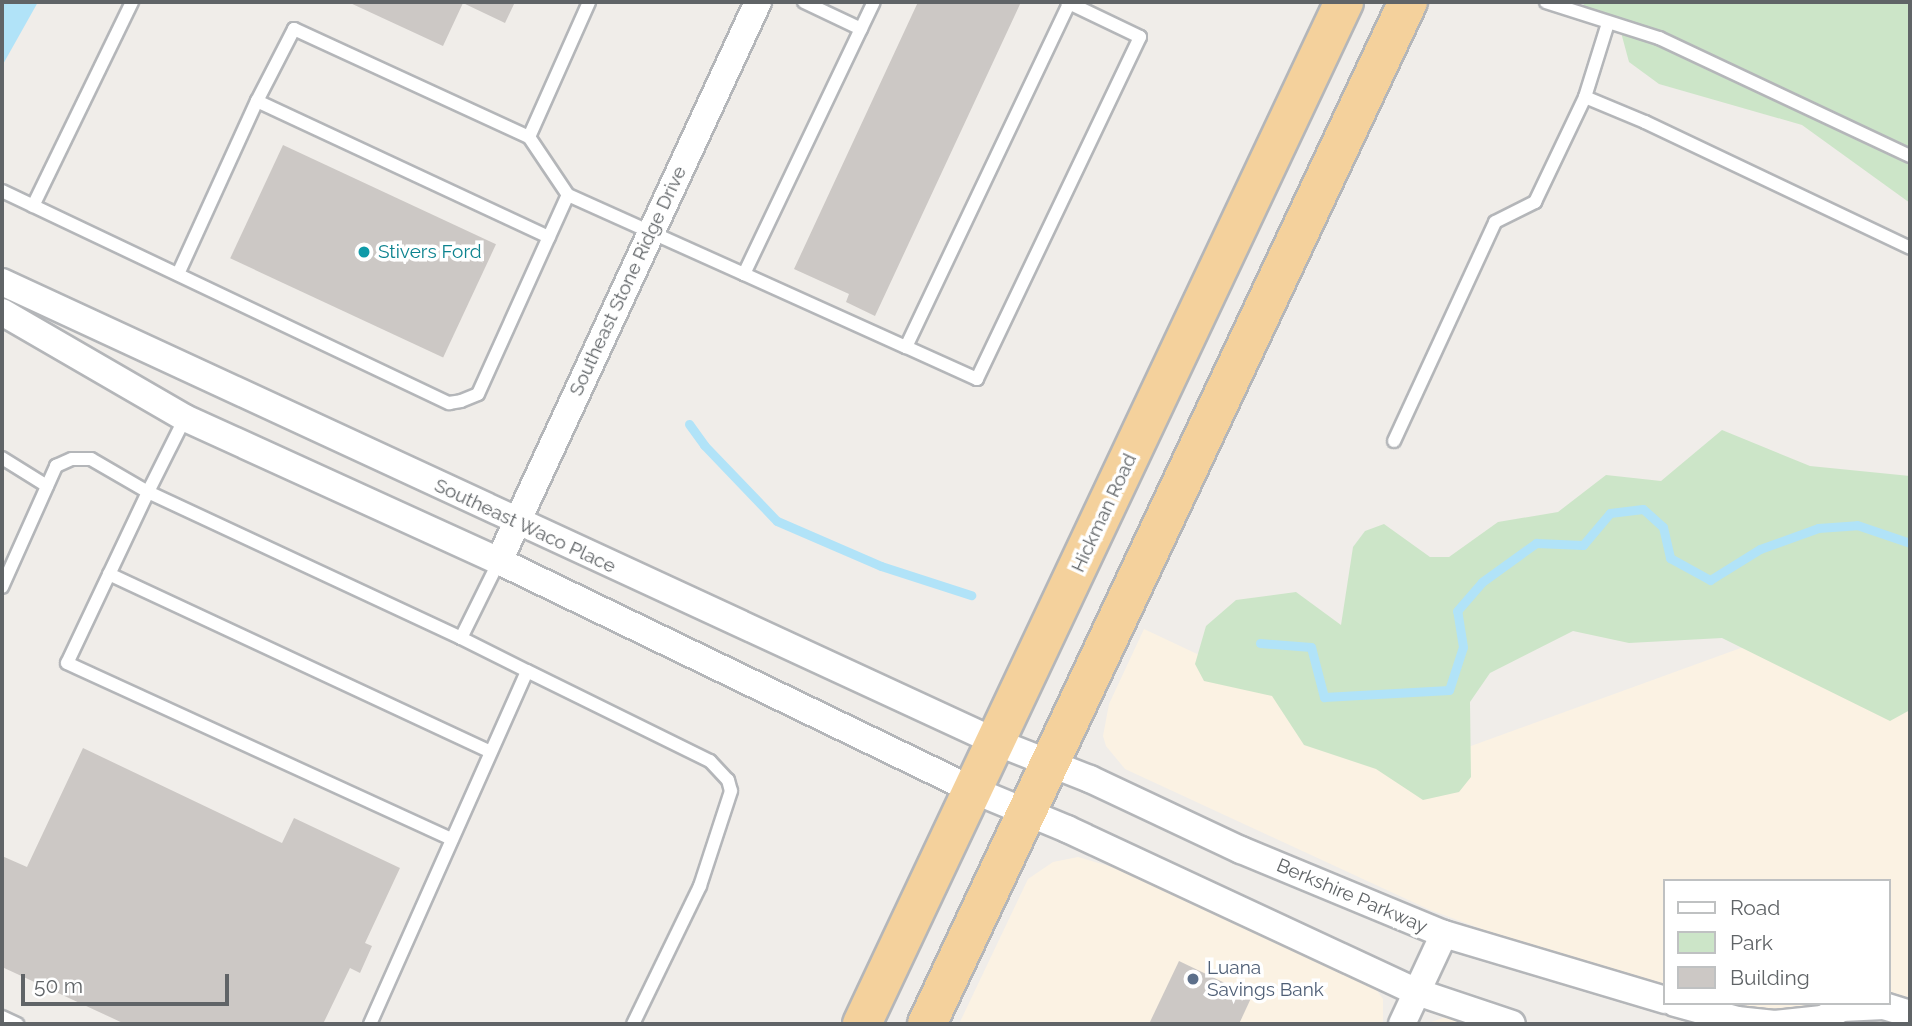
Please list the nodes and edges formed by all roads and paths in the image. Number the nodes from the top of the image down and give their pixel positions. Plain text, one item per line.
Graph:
1 (132, 2) edge
2 (589, 2) edge
3 (758, 2) edge
4 (804, 2) edge
5 (874, 2) edge
6 (1344, 2) edge
7 (1386, 2) edge
8 (1408, 2) edge
9 (1546, 2) edge
10 (1068, 3) edge
11 (1608, 23) junction
12 (861, 29) junction
13 (1585, 97) junction
14 (257, 100) junction
15 (529, 137) junction
16 (1910, 156) edge
17 (2, 191) edge
18 (568, 195) junction
19 (33, 206) junction
20 (651, 231) junction
21 (549, 237) junction
22 (1910, 248) edge
23 (178, 274) junction
24 (744, 274) junction
25 (2, 282) edge
26 (2, 312) edge
27 (906, 347) junction
28 (1236, 368) junction
29 (185, 418) junction
30 (1394, 441) dead end
31 (2, 458) edge
32 (47, 486) junction
33 (148, 492) junction
34 (516, 522) junction
35 (499, 561) junction
36 (109, 574) junction
37 (2, 587) edge
38 (461, 638) junction
39 (527, 671) junction
40 (996, 742) junction
41 (491, 752) junction
42 (1050, 763) junction
43 (999, 802) junction
44 (452, 839) junction
45 (1444, 934) junction
46 (1417, 992) junction
47 (1664, 1000) edge
48 (1683, 1005) edge
49 (1910, 1014) edge
50 (2, 1017) edge
51 (1817, 1021) edge
52 (17, 1024) edge
53 (370, 1024) edge
54 (633, 1024) edge
55 (862, 1024) edge
56 (927, 1024) edge
57 (1402, 1024) edge
58 (1512, 1024) edge

1 - 19 lane
2 - 15 lane
3 - 20 street, Southeast Stone Ridge Drive
4 - 12 lane
5 - 12 lane
6 - 40 highway, Hickman Road
7 - 28 highway
8 - 28 highway, Hickman Road
9 - 11 lane
10 - 27 lane
10 - 27 lane
11 - 13 lane
11 - 16 lane
12 - 24 lane
13 - 22 lane
13 - 30 lane
14 - 15 lane
14 - 21 lane
14 - 23 lane
15 - 18 lane
17 - 19 lane
18 - 20 lane
18 - 21 lane
19 - 23 lane
20 - 24 lane
20 - 34 street, Southeast Stone Ridge Drive
21 - 23 lane
24 - 27 lane
25 - 34 street, Southeast Waco Place
26 - 29 street
28 - 42 highway, Hickman Road
29 - 33 lane
29 - 35 street
31 - 32 lane
32 - 33 lane
32 - 37 lane
33 - 36 lane
33 - 38 lane
34 - 35 street, Southeast Stone Ridge Drive
34 - 40 street, Southeast Waco Place
35 - 38 lane
35 - 43 street
36 - 41 lane
36 - 44 lane
38 - 39 lane
39 - 41 lane
39 - 54 lane
40 - 42 street, Southeast Waco Place
40 - 43 highway, Hickman Road
41 - 44 lane
42 - 43 highway, Hickman Road
42 - 45 street, Berkshire Parkway
43 - 46 street
43 - 55 highway, Hickman Road
43 - 56 highway, Hickman Road
44 - 53 lane
45 - 46 street
45 - 47 street, Berkshire Parkway
46 - 57 street
46 - 58 street
48 - 51 street
49 - 51 street
50 - 52 lane

